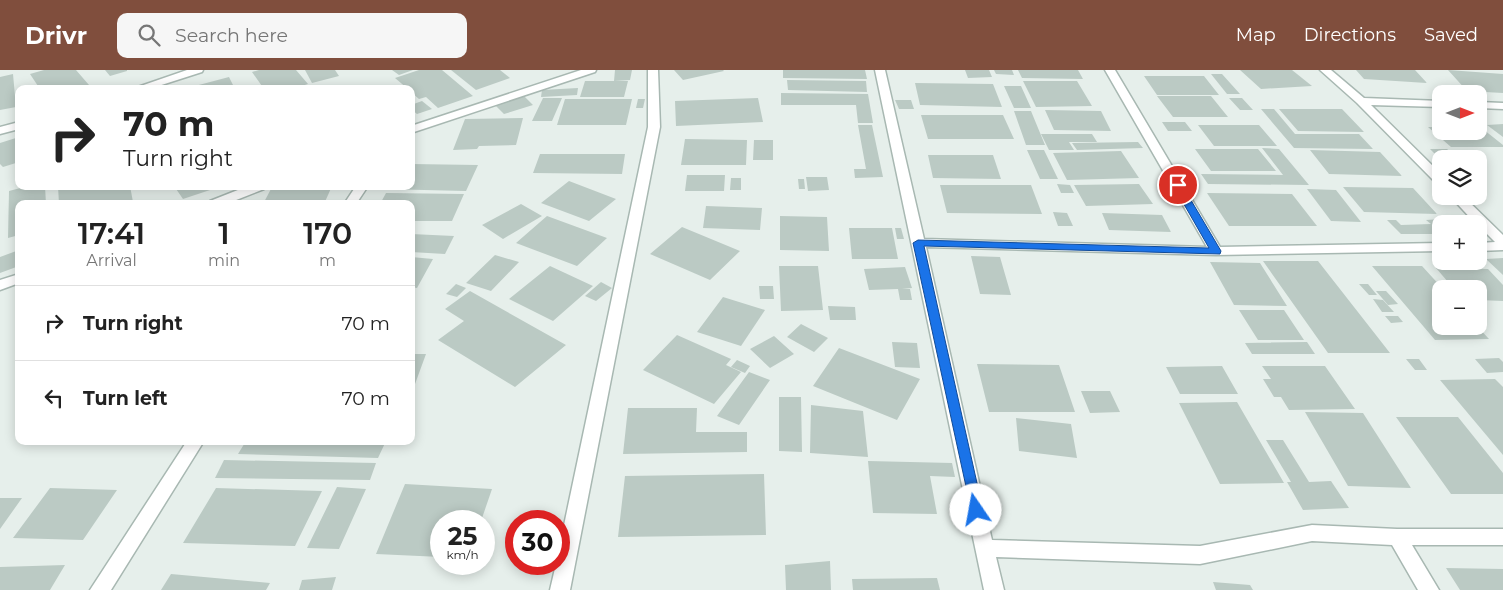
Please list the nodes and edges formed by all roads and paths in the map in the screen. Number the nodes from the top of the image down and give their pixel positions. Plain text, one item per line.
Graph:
1 (198, 70) edge
2 (590, 70) edge
3 (653, 70) edge
4 (880, 70) edge
5 (1110, 70) edge
6 (1325, 70) edge
7 (150, 85) edge
8 (1361, 102) junction
9 (1432, 104) edge
10 (1488, 105) edge
11 (1503, 106) edge
12 (15, 126) edge
13 (415, 129) edge
14 (0, 131) edge
15 (1432, 172) edge
16 (250, 190) edge
17 (224, 200) edge
18 (1465, 205) edge
19 (918, 243) junction
20 (1503, 245) edge
21 (1487, 246) edge
22 (1432, 248) edge
23 (1216, 251) junction
24 (15, 279) edge
25 (0, 285) edge
26 (193, 445) edge
27 (1503, 537) edge
28 (1397, 538) junction
29 (985, 548) junction
30 (100, 590) edge
31 (560, 590) edge
32 (994, 590) edge
33 (1430, 590) edge

1 - 7 street
2 - 13 street
3 - 31 street
4 - 19 street
5 - 23 street
6 - 8 street
8 - 9 street
8 - 15 street
10 - 11 street
12 - 14 street
16 - 17 street
18 - 20 street
19 - 23 street
19 - 29 street
20 - 21 street
22 - 23 street
24 - 25 street
26 - 30 street
27 - 28 street
28 - 29 street
28 - 33 street
29 - 32 street

